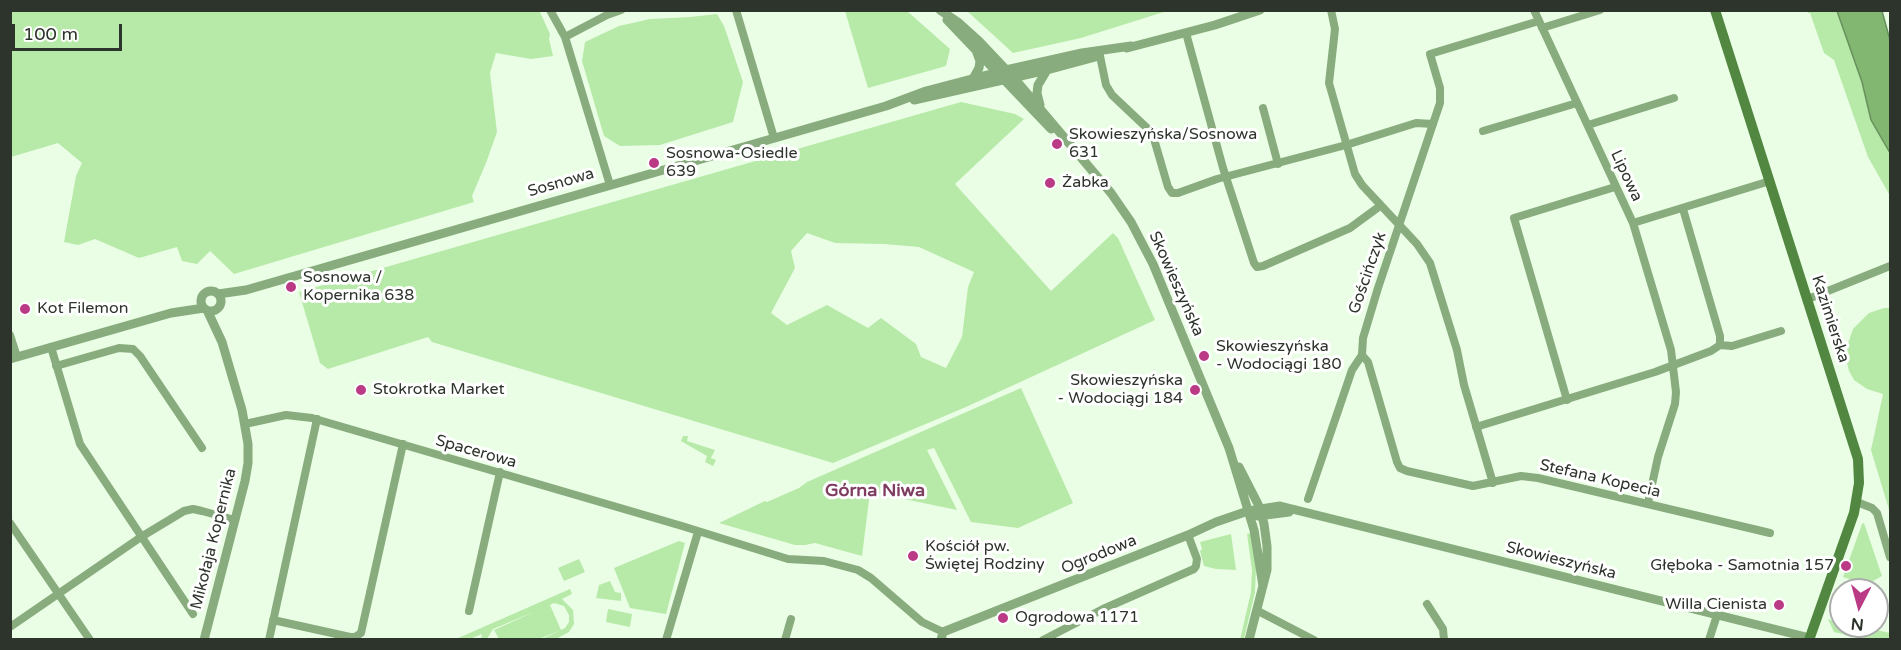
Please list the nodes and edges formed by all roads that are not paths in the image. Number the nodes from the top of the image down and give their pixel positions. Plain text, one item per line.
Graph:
1 (550, 10) edge
2 (621, 10) edge
3 (736, 10) edge
4 (939, 10) edge
5 (1260, 10) edge
6 (1331, 10) edge
7 (1534, 10) edge
8 (1600, 10) edge
9 (1715, 10) edge
10 (1540, 24) junction
11 (1186, 33) junction
12 (565, 37) junction
13 (977, 53) junction
14 (1100, 53) junction
15 (1047, 70) junction
16 (1006, 75) junction
17 (973, 79) junction
18 (1674, 98) dead end
19 (1577, 103) junction
20 (886, 106) junction
21 (1040, 107) junction
22 (1263, 108) dead end
23 (1433, 124) junction
24 (1587, 125) junction
25 (1483, 131) dead end
26 (774, 138) junction
27 (1346, 145) junction
28 (1071, 147) junction
29 (1278, 164) junction
30 (1226, 177) junction
31 (1770, 181) junction
32 (610, 184) junction
33 (1615, 187) junction
34 (1380, 206) junction
35 (1683, 209) junction
36 (1633, 223) junction
37 (1400, 227) junction
38 (1890, 266) edge
39 (201, 297) junction
40 (1808, 299) junction
41 (219, 301) junction
42 (205, 309) junction
43 (171, 312) junction
44 (1781, 331) dead end
45 (10, 335) edge
46 (222, 342) junction
47 (1720, 345) junction
48 (51, 347) junction
49 (1362, 355) junction
50 (14, 358) edge
51 (1674, 364) junction
52 (56, 366) junction
53 (1567, 399) junction
54 (317, 419) junction
55 (245, 424) junction
56 (1476, 427) junction
57 (403, 444) junction
58 (202, 448) dead end
59 (1229, 448) junction
60 (500, 472) junction
61 (1493, 483) junction
62 (1308, 499) dead end
63 (1857, 502) junction
64 (1648, 503) junction
65 (1261, 512) junction
66 (1250, 514) junction
67 (235, 520) junction
68 (10, 523) edge
69 (698, 532) junction
70 (1770, 533) dead end
71 (1188, 536) junction
72 (141, 537) junction
73 (1890, 557) edge
74 (1263, 586) junction
75 (59, 594) junction
76 (1426, 604) dead end
77 (469, 611) dead end
78 (1258, 611) junction
79 (193, 614) dead end
80 (1717, 615) junction
81 (791, 619) dead end
82 (273, 620) junction
83 (10, 627) edge
84 (942, 636) edge
85 (90, 639) edge
86 (204, 639) edge
87 (269, 639) edge
88 (666, 639) edge
89 (785, 639) edge
90 (1043, 639) edge
91 (1249, 639) edge
92 (1314, 639) edge
93 (1444, 639) edge
94 (1709, 639) edge
95 (1812, 639) edge

1 - 12 street
2 - 12 street
3 - 26 street
4 - 13 street
4 - 16 street
5 - 11 street
6 - 27 street
7 - 10 street, Lipowa
8 - 10 street
9 - 31 main road, Kazimierska
10 - 19 street, Lipowa
10 - 23 street, Gościńczyk
11 - 14 street
11 - 30 street
12 - 32 street
13 - 16 street
13 - 17 street
14 - 15 street
14 - 16 street
14 - 30 street
15 - 16 street
15 - 21 street
16 - 17 street, Sosnowa
16 - 20 street, Sosnowa
16 - 21 street, Skowieszyńska
16 - 28 street, Skowieszyńska
17 - 20 street, Sosnowa
18 - 24 street
19 - 24 street, Lipowa
19 - 25 street
20 - 26 street, Sosnowa
21 - 28 street, Skowieszyńska
22 - 29 street
23 - 27 street
23 - 37 street, Gościńczyk
24 - 33 street, Lipowa
26 - 32 street, Sosnowa
27 - 29 street
27 - 34 street
28 - 59 street, Skowieszyńska
29 - 30 street
30 - 34 street
31 - 35 street, Lipowa
31 - 40 main road, Kazimierska
32 - 41 street, Sosnowa
33 - 36 street, Lipowa
33 - 53 street
34 - 37 street
35 - 36 street, Lipowa
35 - 47 street
36 - 51 street
37 - 49 street, Gościńczyk
37 - 56 street
38 - 40 street
39 - 41 street
39 - 42 street
39 - 43 street
40 - 63 main road, Kazimierska
41 - 42 street
41 - 46 street, Mikołaja Kopernika
42 - 43 street
42 - 46 street, Mikołaja Kopernika
43 - 48 street
44 - 47 street
45 - 50 street
46 - 55 street, Mikołaja Kopernika
47 - 51 street
48 - 50 street
48 - 52 street
49 - 61 street, Stefana Kopecia
49 - 62 street, Gościńczyk
51 - 53 street
51 - 64 street
52 - 58 street
52 - 72 street
53 - 56 street
54 - 55 street, Spacerowa
54 - 57 street, Spacerowa
54 - 82 street
55 - 67 street, Mikołaja Kopernika
56 - 61 street
57 - 60 street, Spacerowa
57 - 82 street
59 - 65 street, Skowieszyńska
59 - 66 street, Skowieszyńska
60 - 69 street, Spacerowa
60 - 77 street
61 - 64 street, Stefana Kopecia
63 - 73 street
63 - 95 main road, Kazimierska
64 - 70 street, Stefana Kopecia
65 - 66 street, Skowieszyńska
65 - 74 street
65 - 80 street, Skowieszyńska
66 - 71 street, Ogrodowa
66 - 74 street
67 - 72 street
67 - 86 street, Mikołaja Kopernika
68 - 75 street
69 - 84 street, Spacerowa
69 - 88 street
71 - 84 street, Ogrodowa
71 - 90 street
72 - 75 street
72 - 79 street
74 - 78 street
75 - 83 street
75 - 85 street
76 - 93 street
78 - 91 street
78 - 92 street
80 - 94 street
80 - 95 street, Skowieszyńska
81 - 89 street
82 - 87 street

